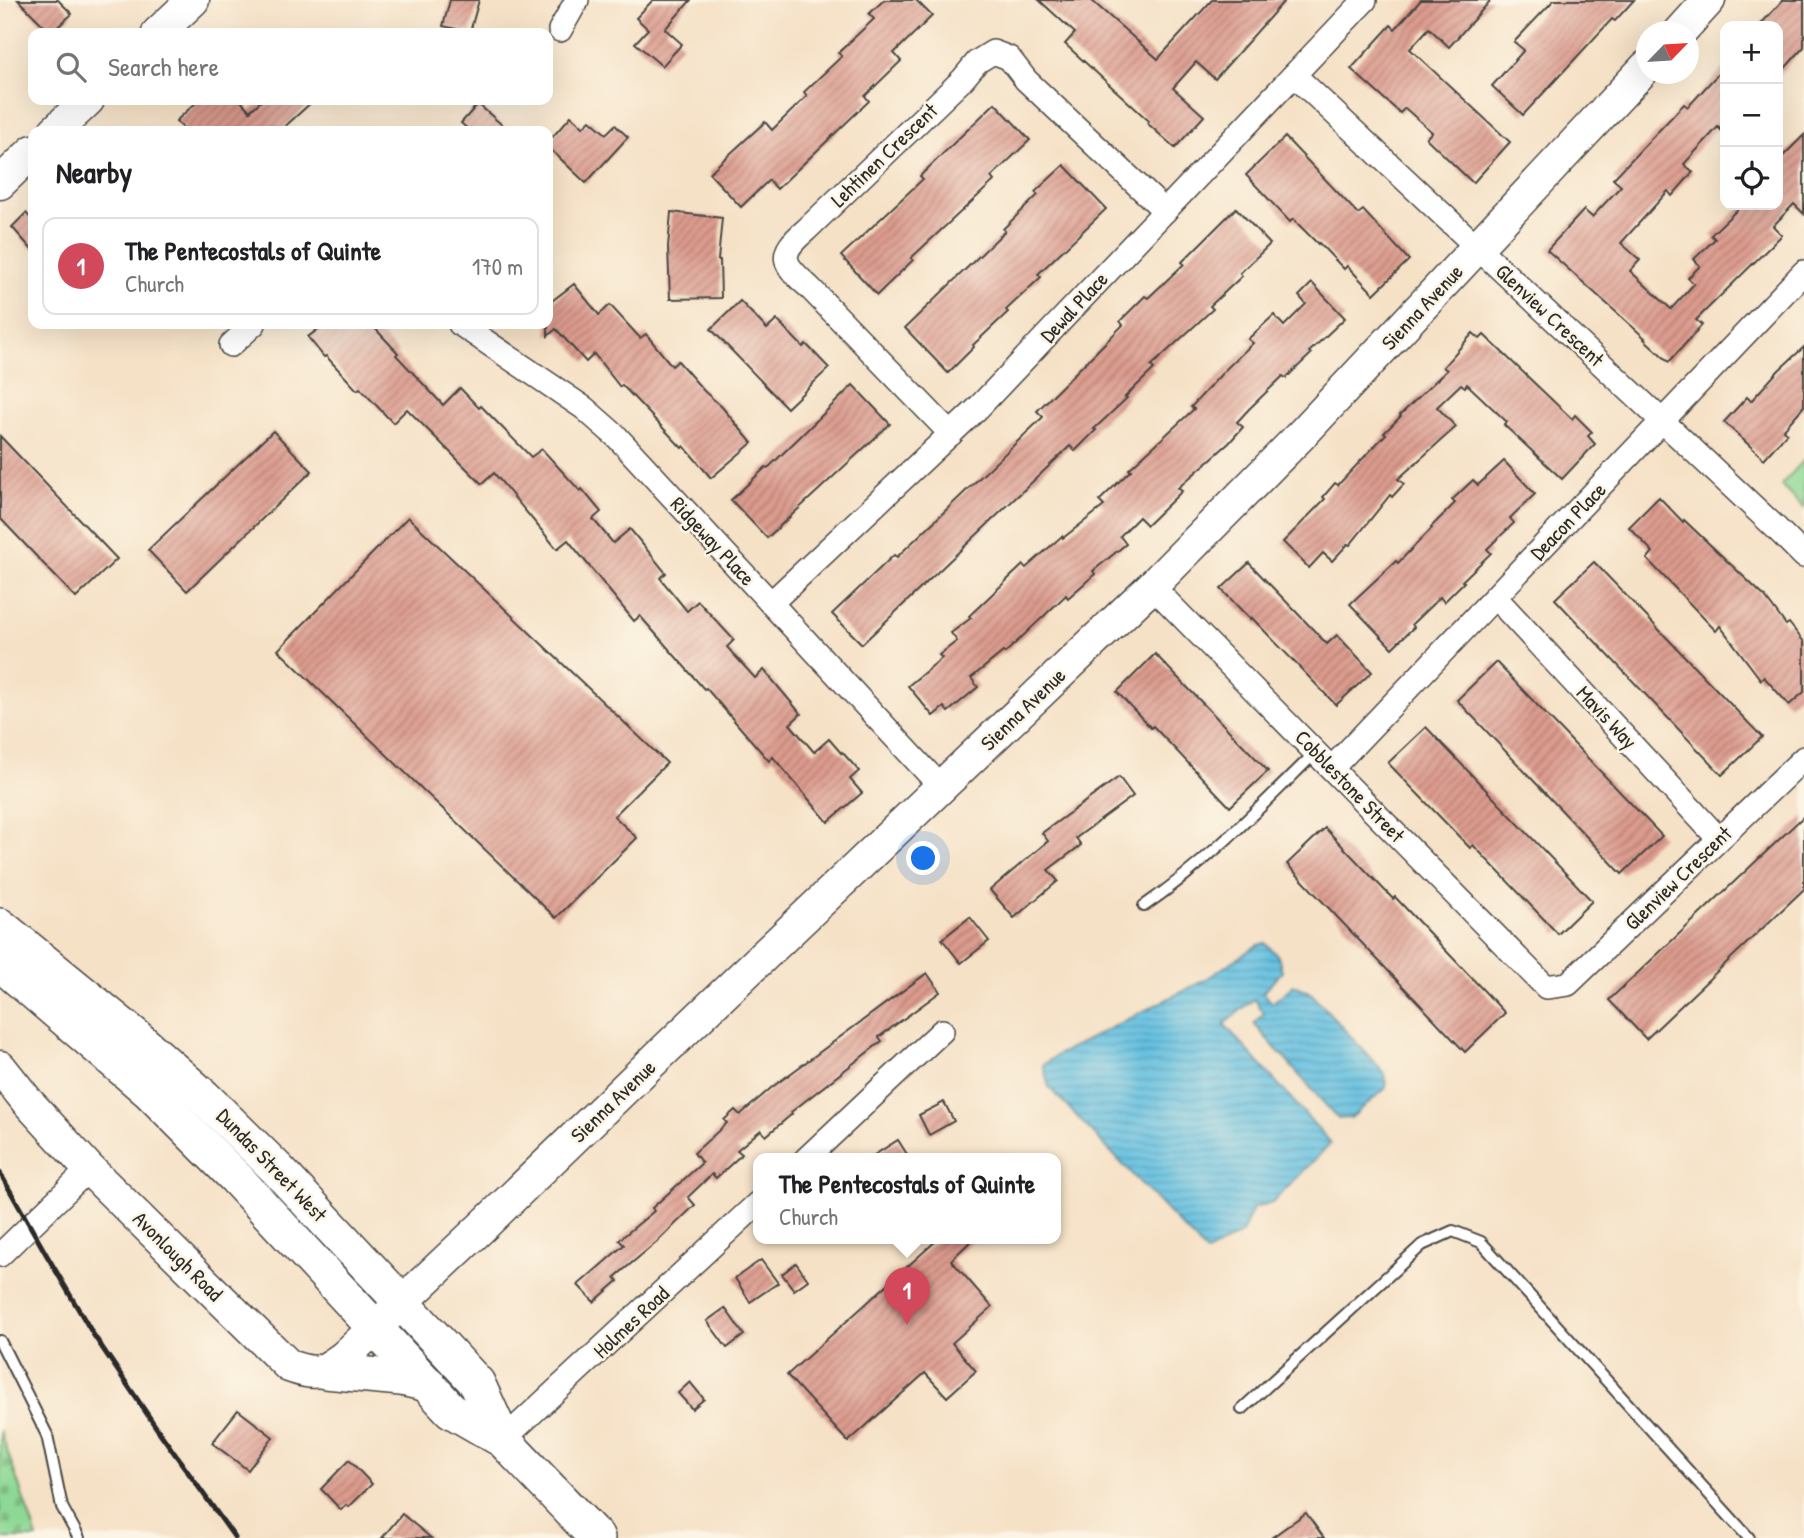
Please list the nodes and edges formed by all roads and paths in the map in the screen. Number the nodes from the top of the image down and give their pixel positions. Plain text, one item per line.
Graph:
1 (193, 0) edge
2 (577, 0) edge
3 (1365, 0) edge
4 (1709, 0) edge
5 (1690, 21) edge
6 (163, 28) edge
7 (560, 30) dead end
8 (1294, 75) junction
9 (1636, 79) edge
10 (83, 105) edge
11 (60, 126) edge
12 (28, 156) edge
13 (0, 183) edge
14 (1165, 211) junction
15 (1479, 248) junction
16 (1804, 272) edge
17 (249, 329) edge
18 (467, 329) edge
19 (232, 345) dead end
20 (1663, 421) junction
21 (951, 434) junction
22 (1804, 556) edge
23 (1152, 586) junction
24 (1495, 597) junction
25 (771, 603) junction
26 (1804, 758) edge
27 (1324, 760) junction
28 (942, 787) junction
29 (1718, 838) junction
30 (1144, 906) dead end
31 (0, 926) edge
32 (17, 964) edge
33 (1546, 987) joint
34 (942, 1031) dead end
35 (0, 1068) edge
36 (812, 1153) edge
37 (89, 1169) junction
38 (753, 1208) edge
39 (0, 1255) edge
40 (403, 1302) junction
41 (375, 1327) junction
42 (0, 1341) edge
43 (324, 1371) junction
44 (428, 1384) junction
45 (1241, 1409) dead end
46 (503, 1440) junction
47 (79, 1538) edge
48 (597, 1538) edge
49 (1749, 1538) edge

1 - 6 street
2 - 7 street
3 - 8 street, Dewal Place
4 - 5 street
8 - 14 street, Dewal Place
8 - 15 street, Glenview Crescent
9 - 15 street, Sienna Avenue
10 - 11 street
12 - 13 street
14 - 21 street, Dewal Place
14 - 21 street, Lehtinen Crescent
15 - 20 street, Glenview Crescent
15 - 23 street, Sienna Avenue
16 - 20 street, Deacon Place
17 - 19 street
18 - 25 street, Ridgeway Place
20 - 22 street, Glenview Crescent
20 - 24 street, Deacon Place
21 - 25 street, Dewal Place
23 - 27 street, Cobblestone Street
23 - 28 street, Sienna Avenue
24 - 27 street, Deacon Place
24 - 29 street, Mavis Way
25 - 28 street, Ridgeway Place
26 - 29 street, Glenview Crescent
27 - 30 lane
27 - 33 street, Cobblestone Street
28 - 40 street, Sienna Avenue
29 - 33 street, Glenview Crescent
31 - 32 main road, Dundas Street West
32 - 40 main road, Dundas Street West
32 - 41 main road, Dundas Street West
34 - 36 street
35 - 37 street, Avonlough Road
37 - 39 street
37 - 43 street, Avonlough Road
38 - 46 street, Holmes Road
40 - 41 street, Sienna Avenue
40 - 46 main road, Dundas Street West
41 - 43 street
41 - 44 main road, Dundas Street West
42 - 47 lane
43 - 44 main road
44 - 46 main road, Dundas Street West
45 - 49 lane
46 - 48 main road, Dundas Street West

